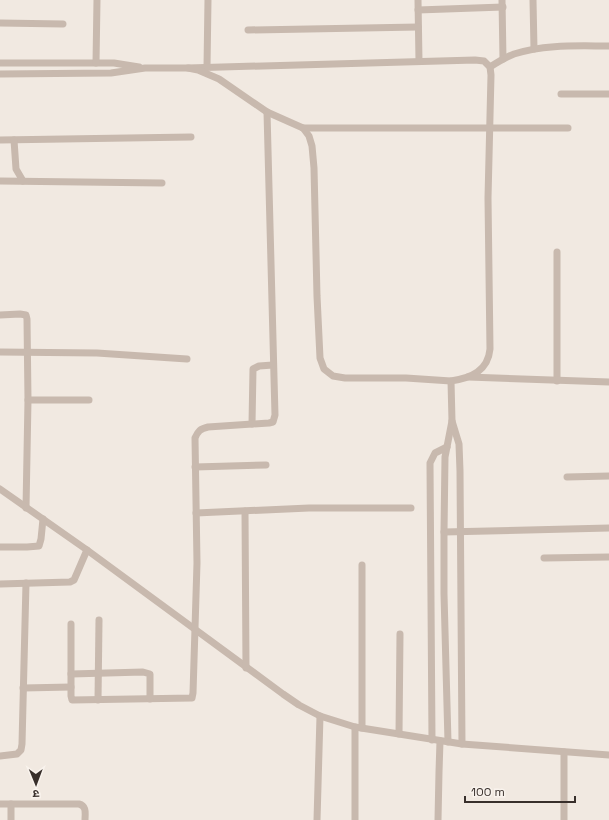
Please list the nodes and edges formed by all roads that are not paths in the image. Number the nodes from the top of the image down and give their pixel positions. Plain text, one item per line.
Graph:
1 (97, 0) edge
2 (208, 0) edge
3 (418, 0) edge
4 (533, 0) edge
5 (502, 4) edge
6 (418, 10) junction
7 (0, 23) edge
8 (63, 24) dead end
9 (418, 27) junction
10 (248, 30) dead end
11 (609, 46) edge
12 (534, 49) junction
13 (503, 59) junction
14 (420, 61) junction
15 (0, 63) edge
16 (96, 63) junction
17 (207, 67) junction
18 (490, 67) junction
19 (145, 68) junction
20 (188, 68) junction
21 (0, 74) edge
22 (562, 94) dead end
23 (609, 94) edge
24 (267, 112) junction
25 (303, 128) junction
26 (489, 128) junction
27 (568, 128) dead end
28 (191, 138) dead end
29 (0, 140) edge
30 (14, 140) junction
31 (0, 181) edge
32 (23, 181) junction
33 (162, 183) dead end
34 (557, 252) dead end
35 (0, 315) edge
36 (28, 351) junction
37 (0, 352) edge
38 (187, 359) dead end
39 (273, 365) junction
40 (468, 377) junction
41 (451, 381) junction
42 (558, 381) junction
43 (609, 382) edge
44 (28, 400) junction
45 (89, 400) dead end
46 (452, 421) junction
47 (252, 424) junction
48 (447, 447) junction
49 (266, 465) dead end
50 (195, 467) junction
51 (609, 476) edge
52 (567, 477) dead end
53 (0, 489) edge
54 (26, 508) junction
55 (411, 508) dead end
56 (245, 511) junction
57 (196, 514) junction
58 (43, 519) junction
59 (609, 528) edge
60 (461, 531) junction
61 (444, 532) junction
62 (0, 547) edge
63 (87, 550) junction
64 (609, 557) edge
65 (544, 558) dead end
66 (362, 565) dead end
67 (26, 583) junction
68 (0, 584) edge
69 (99, 620) dead end
70 (71, 624) dead end
71 (196, 632) junction
72 (400, 634) dead end
73 (246, 668) junction
74 (98, 673) junction
75 (71, 674) junction
76 (71, 686) junction
77 (23, 688) junction
78 (432, 695) junction
79 (447, 695) junction
80 (150, 699) junction
81 (98, 700) junction
82 (320, 716) junction
83 (359, 728) junction
84 (399, 734) junction
85 (432, 740) junction
86 (444, 742) junction
87 (462, 744) junction
88 (564, 752) junction
89 (609, 755) edge
90 (0, 756) edge
91 (0, 804) edge
92 (11, 804) junction
93 (11, 820) edge
94 (85, 820) edge
95 (317, 820) edge
96 (355, 820) edge
97 (438, 820) edge
98 (564, 820) edge

1 - 16 street
2 - 17 street
3 - 6 street
4 - 12 street
5 - 6 street
5 - 13 street
6 - 9 street
7 - 8 street
9 - 10 street
9 - 14 street
11 - 12 street
12 - 13 street
13 - 18 street
14 - 17 street
14 - 18 street
15 - 16 street
16 - 19 street
17 - 20 street
18 - 26 street
19 - 20 street
19 - 21 street
20 - 24 street
22 - 23 street
24 - 25 street
24 - 39 street
25 - 26 street
25 - 41 street
26 - 27 street
26 - 40 street
28 - 30 street
29 - 30 street
30 - 32 street
31 - 32 street
32 - 33 street
34 - 42 street
35 - 36 street
36 - 37 street
36 - 38 street
36 - 44 street
39 - 47 street
39 - 47 street
40 - 41 street
40 - 42 street
41 - 46 street
42 - 43 street
44 - 45 street
44 - 54 street
46 - 48 street
46 - 60 street
47 - 50 street
48 - 61 street
48 - 78 street
49 - 50 street
50 - 57 street
51 - 52 street
53 - 54 street
54 - 58 street
55 - 56 street
56 - 57 street
56 - 73 street
57 - 71 street
58 - 62 street
58 - 63 street
59 - 60 street
60 - 61 street
60 - 87 street
61 - 79 street
63 - 67 street
63 - 71 street
64 - 65 street
66 - 83 street
67 - 68 street
67 - 77 street
69 - 74 street
70 - 75 street
71 - 73 street
71 - 80 street
72 - 84 street
73 - 82 street
74 - 75 street
74 - 80 street
74 - 81 street
75 - 76 street
76 - 77 street
76 - 81 street
77 - 90 street
78 - 79 street
78 - 85 street
79 - 86 street
80 - 81 street
82 - 83 street
82 - 95 street
83 - 84 street
83 - 96 street
84 - 85 street
85 - 86 street
86 - 87 street
86 - 97 street
87 - 88 street
88 - 89 street
88 - 98 street
91 - 92 street
92 - 93 street
92 - 94 street

